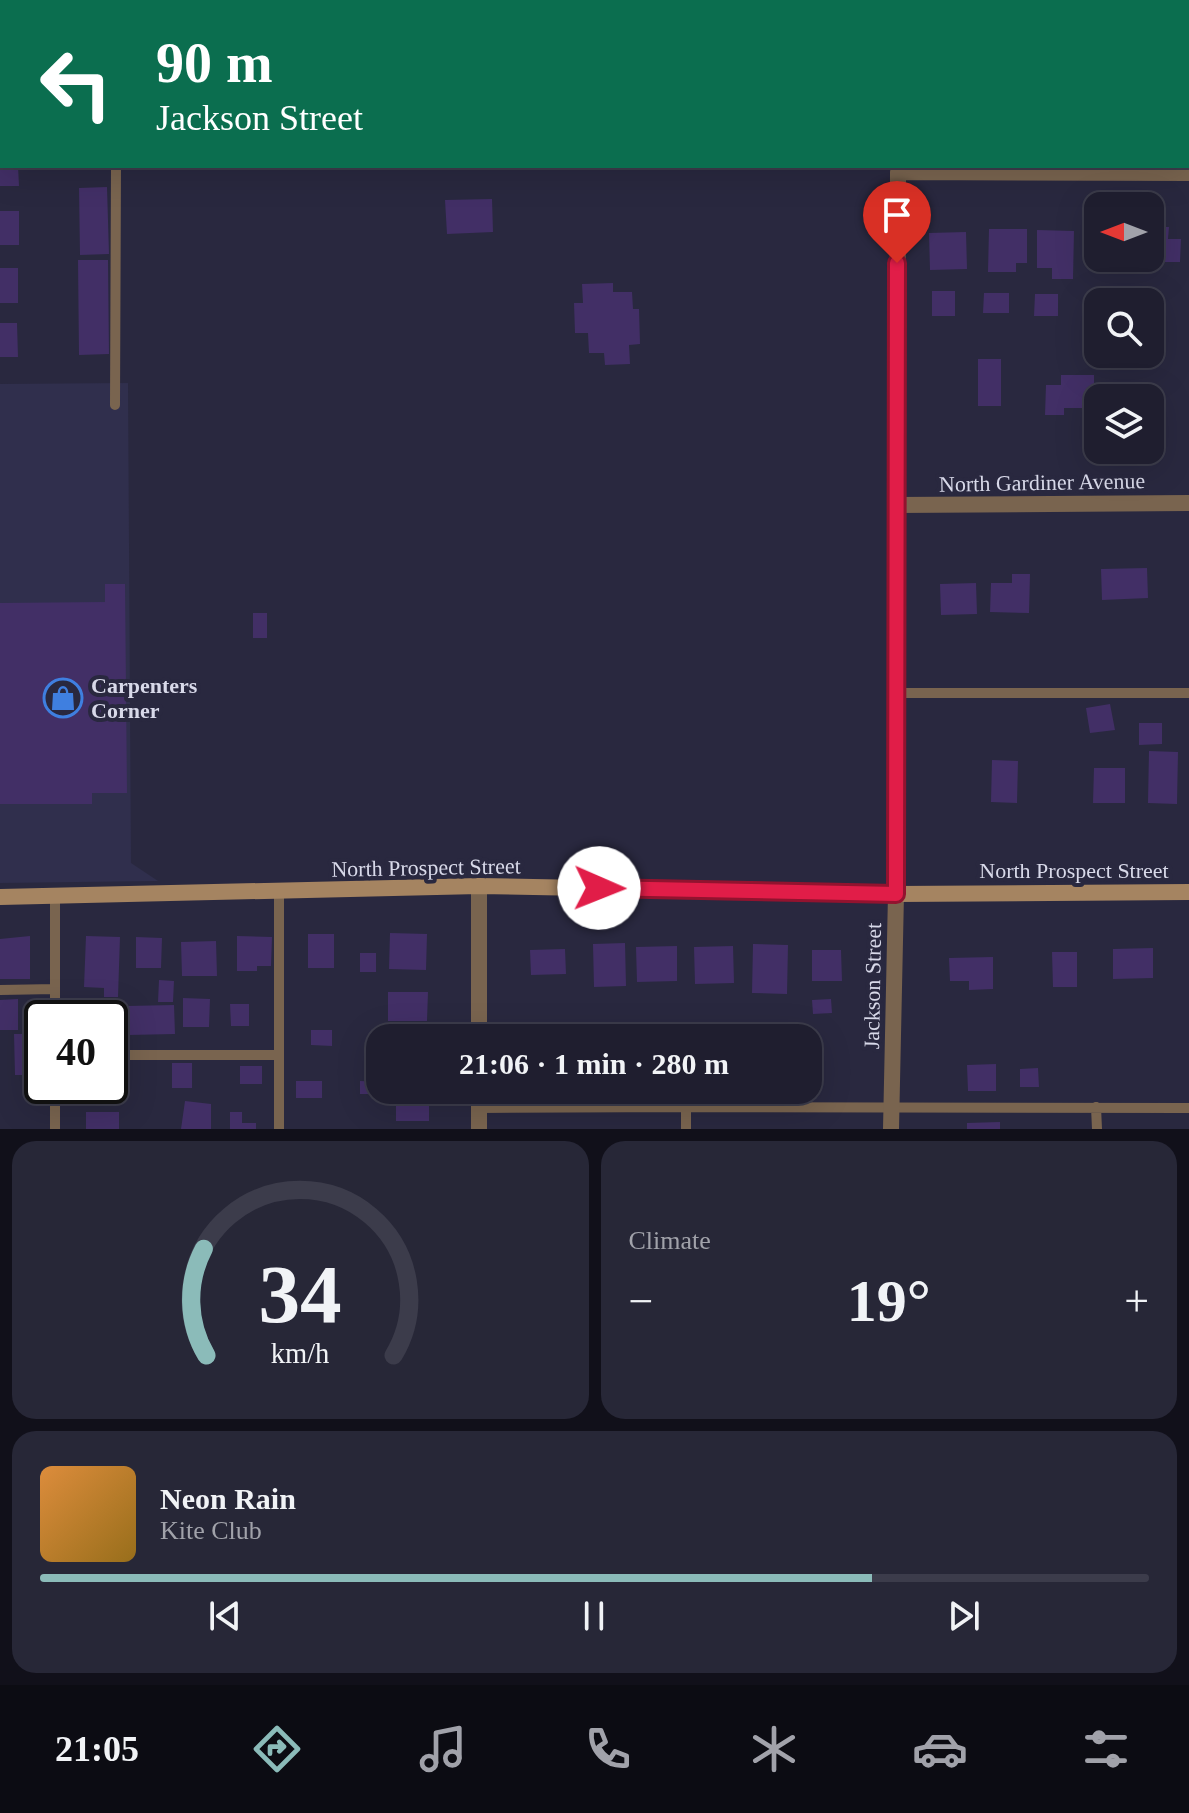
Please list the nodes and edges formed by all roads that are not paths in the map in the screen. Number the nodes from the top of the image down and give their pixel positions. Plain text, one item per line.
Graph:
1 (116, 168) edge
2 (898, 169) edge
3 (1189, 173) edge
4 (115, 405) dead end
5 (1189, 503) edge
6 (896, 505) junction
7 (894, 693) junction
8 (1189, 693) edge
9 (479, 886) junction
10 (279, 891) junction
11 (1189, 892) edge
12 (896, 894) junction
13 (55, 896) junction
14 (0, 897) edge
15 (55, 989) junction
16 (0, 990) edge
17 (55, 1000) edge
18 (479, 1024) edge
19 (128, 1055) edge
20 (279, 1055) junction
21 (55, 1104) edge
22 (479, 1104) edge
23 (686, 1107) junction
24 (891, 1107) junction
25 (1096, 1107) junction
26 (479, 1108) junction
27 (1189, 1108) edge
28 (55, 1129) edge
29 (279, 1129) edge
30 (479, 1129) edge
31 (686, 1129) edge
32 (891, 1129) edge
33 (1097, 1129) edge

1 - 4 lane
2 - 3 street
2 - 6 street, Jackson Street
5 - 6 street, North Gardiner Avenue
6 - 7 street, Jackson Street
7 - 8 lane
7 - 12 street, Jackson Street
9 - 10 street, North Prospect Street
9 - 12 street, North Prospect Street
9 - 18 street
10 - 13 street, North Prospect Street
10 - 20 lane
11 - 12 street, North Prospect Street
12 - 24 street, Jackson Street
13 - 14 street, North Prospect Street
13 - 15 lane
15 - 16 lane
15 - 17 lane
19 - 20 lane
20 - 29 lane
21 - 28 lane
22 - 26 street
23 - 24 lane
23 - 26 lane
23 - 31 lane
24 - 25 lane
24 - 32 street, Jackson Street
25 - 27 lane
25 - 33 lane
26 - 30 street

